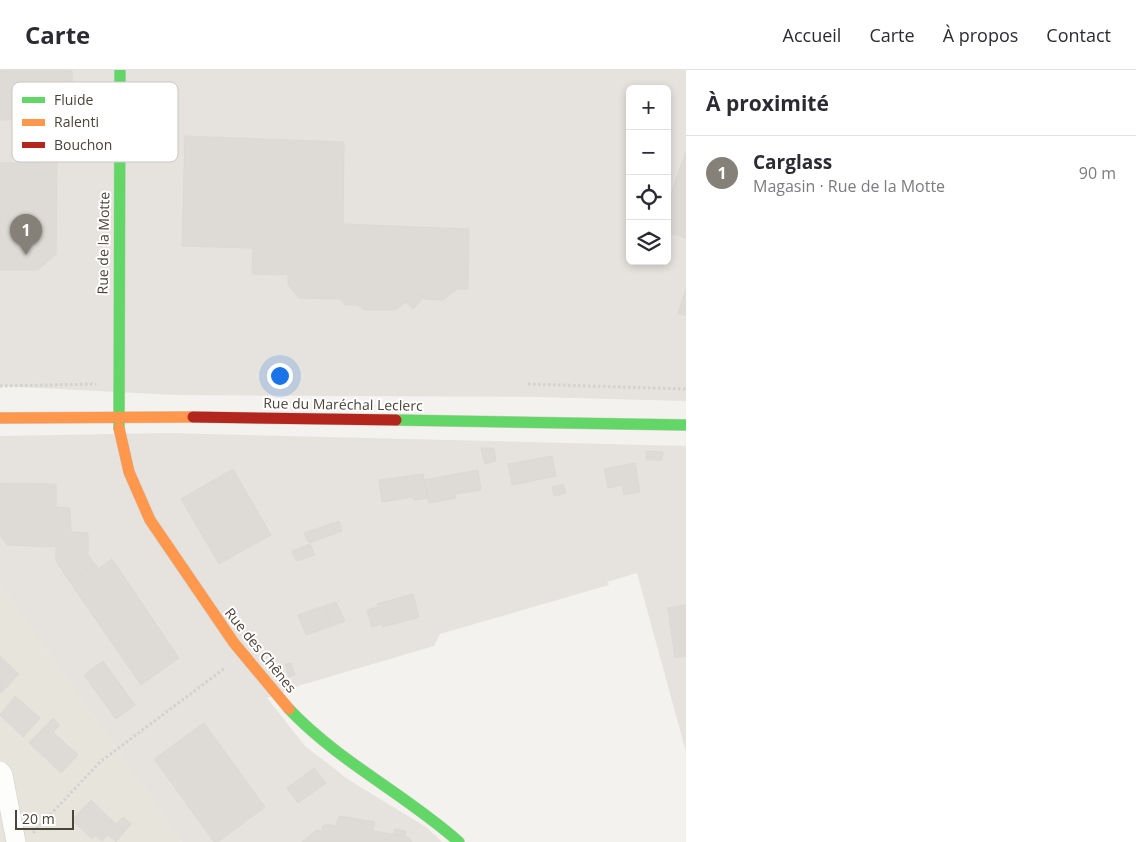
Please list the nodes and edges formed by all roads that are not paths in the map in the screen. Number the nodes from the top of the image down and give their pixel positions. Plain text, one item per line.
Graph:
1 (119, 162) edge
2 (118, 416) junction
3 (0, 418) edge
4 (686, 425) edge
5 (0, 771) edge
6 (23, 839) edge
7 (459, 842) edge

1 - 2 street, Rue de la Motte
2 - 3 street, Rue du Maréchal Leclerc
2 - 4 street, Rue du Maréchal Leclerc
2 - 7 street, Rue des Chênes
5 - 6 street

